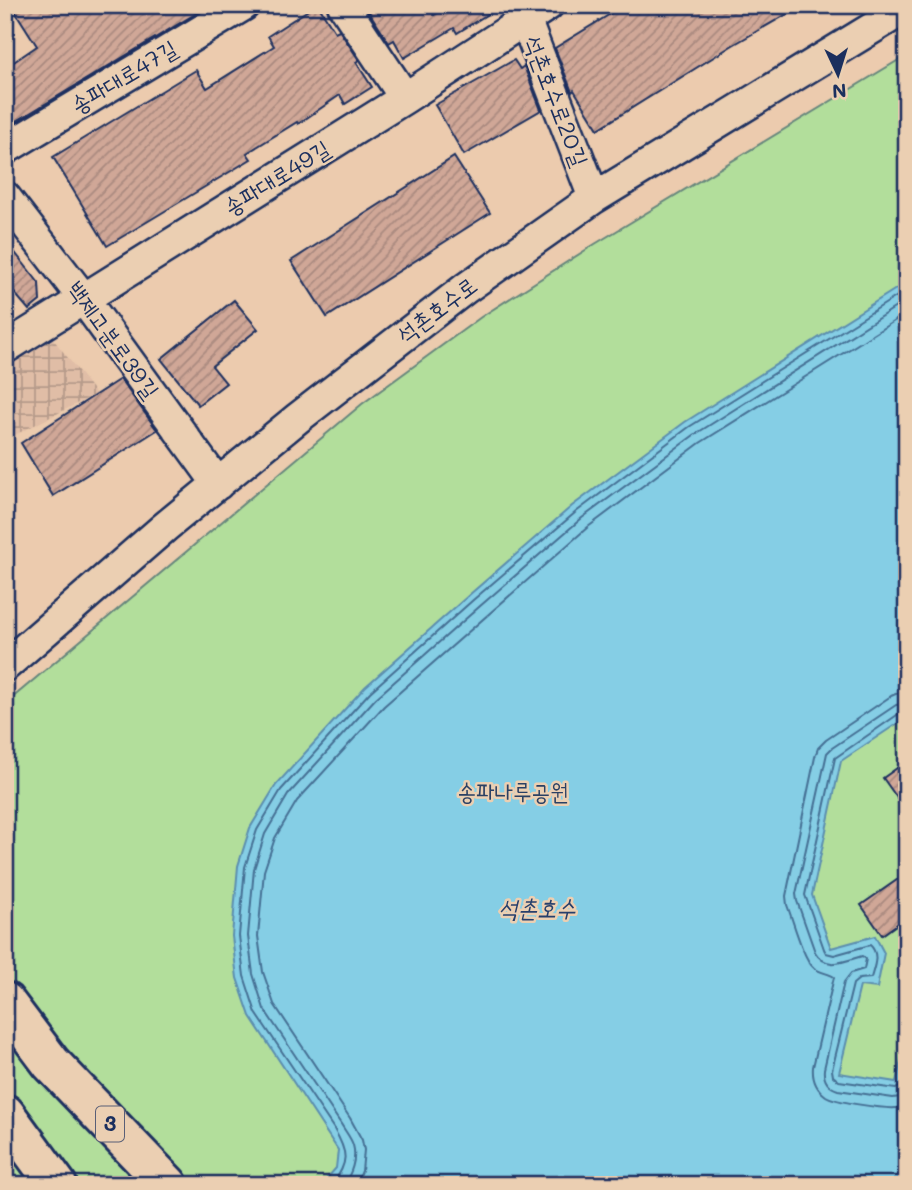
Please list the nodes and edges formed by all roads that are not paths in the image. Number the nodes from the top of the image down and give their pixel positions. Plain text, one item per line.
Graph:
1 (244, 5) edge
2 (342, 5) edge
3 (903, 7) edge
4 (529, 10) edge
5 (405, 98) junction
6 (5, 149) edge
7 (5, 197) edge
8 (594, 198) junction
9 (83, 299) junction
10 (5, 348) edge
11 (218, 484) junction
12 (5, 666) edge
13 (5, 1002) edge
14 (5, 1114) edge
15 (57, 1185) edge
16 (168, 1185) edge

1 - 6 street, 송파대로47길
2 - 5 street
3 - 8 street, 석촌호수로
4 - 5 street, 송파대로49길
4 - 8 street, 석촌호수로20길
5 - 9 street, 송파대로49길
7 - 9 street, 백제고분로39길
8 - 11 street, 석촌호수로
9 - 10 street, 송파대로49길
9 - 11 street, 백제고분로39길
11 - 12 street, 석촌호수로
13 - 16 main road, 3
14 - 15 main road

